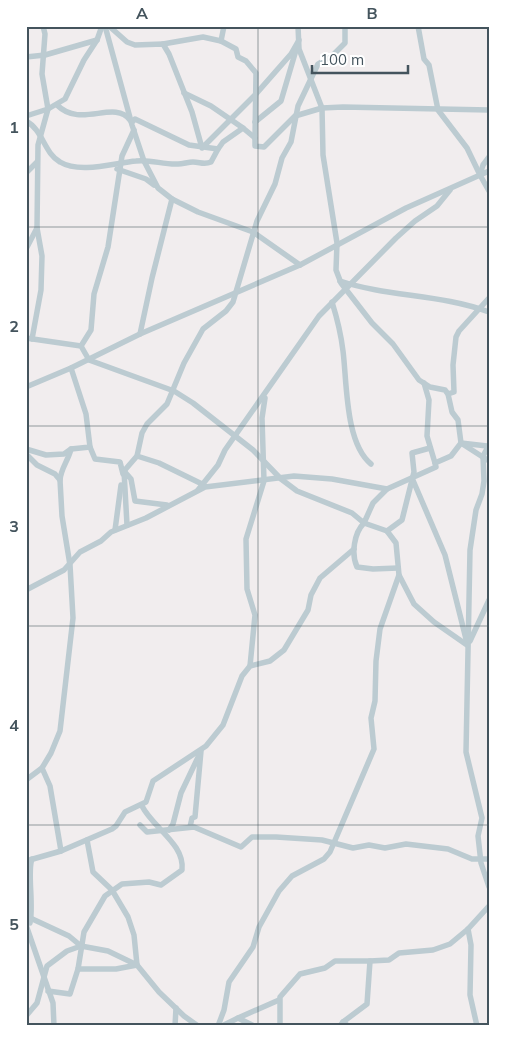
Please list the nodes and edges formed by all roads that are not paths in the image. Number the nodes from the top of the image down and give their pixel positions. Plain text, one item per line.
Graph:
1 (43, 26) edge
2 (103, 26) edge
3 (109, 26) edge
4 (224, 26) edge
5 (298, 26) edge
6 (345, 26) edge
7 (418, 26) edge
8 (97, 40) junction
9 (299, 40) junction
10 (221, 41) junction
11 (163, 44) junction
12 (45, 55) junction
13 (26, 57) edge
14 (310, 80) junction
15 (184, 93) junction
16 (256, 94) junction
17 (57, 105) junction
18 (322, 108) junction
19 (48, 109) junction
20 (438, 110) junction
21 (489, 110) edge
22 (26, 116) edge
23 (295, 116) junction
24 (230, 120) junction
25 (26, 121) edge
26 (132, 122) junction
27 (255, 122) junction
28 (243, 128) junction
29 (134, 130) junction
30 (41, 138) junction
31 (255, 138) junction
32 (202, 148) junction
33 (218, 150) junction
34 (489, 156) edge
35 (144, 161) junction
36 (37, 162) junction
37 (121, 167) junction
38 (489, 171) edge
39 (26, 173) edge
40 (480, 175) junction
41 (158, 188) junction
42 (451, 188) junction
43 (489, 191) edge
44 (172, 199) junction
45 (37, 228) junction
46 (254, 234) junction
47 (337, 243) junction
48 (26, 249) edge
49 (300, 265) junction
50 (340, 281) junction
51 (352, 285) junction
52 (346, 290) junction
53 (237, 292) junction
54 (489, 298) edge
55 (332, 302) junction
56 (479, 308) junction
57 (489, 312) edge
58 (140, 334) junction
59 (29, 338) edge
60 (82, 346) junction
61 (89, 360) junction
62 (71, 368) junction
63 (424, 383) junction
64 (26, 387) edge
65 (174, 391) junction
66 (448, 394) junction
67 (265, 396) junction
68 (235, 436) junction
69 (461, 443) junction
70 (488, 446) edge
71 (90, 448) junction
72 (430, 448) junction
73 (26, 449) edge
74 (71, 449) junction
75 (26, 454) edge
76 (137, 456) junction
77 (483, 456) junction
78 (489, 461) edge
79 (264, 462) junction
80 (436, 463) junction
81 (371, 464) dead end
82 (124, 471) junction
83 (412, 478) junction
84 (281, 479) junction
85 (60, 480) junction
86 (264, 481) junction
87 (202, 484) junction
88 (387, 489) junction
89 (198, 490) junction
90 (169, 505) junction
91 (364, 523) junction
92 (127, 525) junction
93 (114, 530) junction
94 (387, 530) junction
95 (354, 549) junction
96 (70, 565) junction
97 (398, 568) junction
98 (399, 575) junction
99 (26, 590) edge
100 (489, 600) edge
101 (467, 645) junction
102 (250, 666) junction
103 (200, 751) junction
104 (42, 768) junction
105 (26, 780) edge
106 (142, 806) junction
107 (140, 825) dead end
108 (190, 827) junction
109 (169, 830) junction
110 (162, 832) junction
111 (87, 840) junction
112 (334, 844) junction
113 (61, 851) junction
114 (481, 858) junction
115 (489, 858) edge
116 (29, 860) edge
117 (489, 887) edge
118 (112, 890) junction
119 (489, 906) edge
120 (29, 918) edge
121 (28, 927) edge
122 (468, 929) junction
123 (81, 946) junction
124 (370, 961) junction
125 (137, 965) junction
126 (78, 969) junction
127 (45, 977) junction
128 (48, 991) junction
129 (279, 1000) junction
130 (176, 1008) junction
131 (26, 1016) edge
132 (238, 1018) junction
133 (344, 1025) edge
134 (54, 1026) edge
135 (176, 1026) edge
136 (198, 1026) edge
137 (218, 1026) edge
138 (222, 1026) edge
139 (254, 1026) edge
140 (280, 1026) edge
141 (477, 1026) edge

1 - 12 street
2 - 8 street
2 - 26 street
3 - 11 street
4 - 10 street
5 - 9 street
6 - 14 street
7 - 20 street
8 - 12 street
8 - 17 street
9 - 14 street
9 - 16 street
9 - 27 street
10 - 11 street
10 - 16 street
11 - 15 street
12 - 13 street
12 - 19 street
14 - 18 street
14 - 23 street
15 - 24 street
15 - 32 street
16 - 24 street
16 - 27 street
17 - 19 street
17 - 26 street
18 - 20 street
18 - 23 street
18 - 47 street
19 - 22 street
19 - 30 street
20 - 21 street
20 - 40 street
23 - 31 street
23 - 46 street
24 - 28 street
24 - 32 street
25 - 30 street
26 - 29 street
26 - 32 street
27 - 31 street
28 - 31 street
28 - 33 street
29 - 35 street
29 - 37 street
30 - 36 street
30 - 37 street
32 - 33 street
33 - 35 street
34 - 40 street
35 - 37 street
35 - 41 street
36 - 39 street
36 - 45 street
37 - 41 street
37 - 60 street
38 - 40 street
40 - 42 street
40 - 43 street
41 - 44 street
42 - 47 street
42 - 51 street
44 - 46 street
44 - 58 street
45 - 48 street
45 - 59 street
46 - 49 street
46 - 53 street
47 - 49 street
47 - 50 street
49 - 53 street
50 - 51 street
50 - 52 street
51 - 52 street
51 - 56 street
52 - 55 street
52 - 63 street
53 - 58 street
53 - 65 street
54 - 56 street
55 - 67 street
55 - 81 street
56 - 57 street
56 - 66 street
58 - 61 street
59 - 60 street
60 - 61 street
61 - 62 street
61 - 65 street
62 - 64 street
62 - 71 street
63 - 66 street
63 - 72 street
65 - 68 street
65 - 76 street
66 - 69 street
67 - 68 street
67 - 79 street
68 - 79 street
68 - 87 street
69 - 70 street
69 - 77 street
69 - 80 street
70 - 77 street
71 - 74 street
71 - 82 street
72 - 80 street
72 - 83 street
73 - 74 street
74 - 85 street
75 - 85 street
76 - 82 street
76 - 87 street
77 - 78 street
77 - 101 street
79 - 84 street
79 - 86 street
80 - 83 street
82 - 90 street
82 - 92 street
82 - 93 street
83 - 88 street
83 - 94 street
83 - 101 street
84 - 86 street
84 - 88 street
84 - 91 street
85 - 96 street
86 - 89 street
86 - 102 street
87 - 89 street
88 - 91 street
89 - 90 street
90 - 92 street
91 - 94 street
91 - 95 street
92 - 93 street
93 - 96 street
94 - 97 street
95 - 97 street
95 - 102 street
96 - 99 street
96 - 104 street
97 - 98 street
98 - 101 street
98 - 112 street
100 - 101 street
101 - 114 street
102 - 103 street
103 - 106 street
103 - 108 street
103 - 109 street
104 - 105 street
104 - 113 street
106 - 110 street
106 - 111 street
107 - 110 street
108 - 109 street
108 - 112 street
109 - 110 street
110 - 118 street
111 - 113 street
111 - 118 street
112 - 114 street
112 - 137 street
113 - 116 street
114 - 115 street
114 - 117 street
116 - 120 street
118 - 123 street
118 - 125 street
119 - 122 street
120 - 121 street
120 - 123 street
121 - 127 street
122 - 124 street
122 - 141 street
123 - 125 street
123 - 126 street
123 - 127 street
124 - 129 street
124 - 133 street
125 - 126 street
125 - 130 street
126 - 128 street
127 - 128 street
127 - 131 street
128 - 134 street
129 - 132 street
129 - 140 street
130 - 135 street
130 - 136 street
132 - 138 street
132 - 139 street

